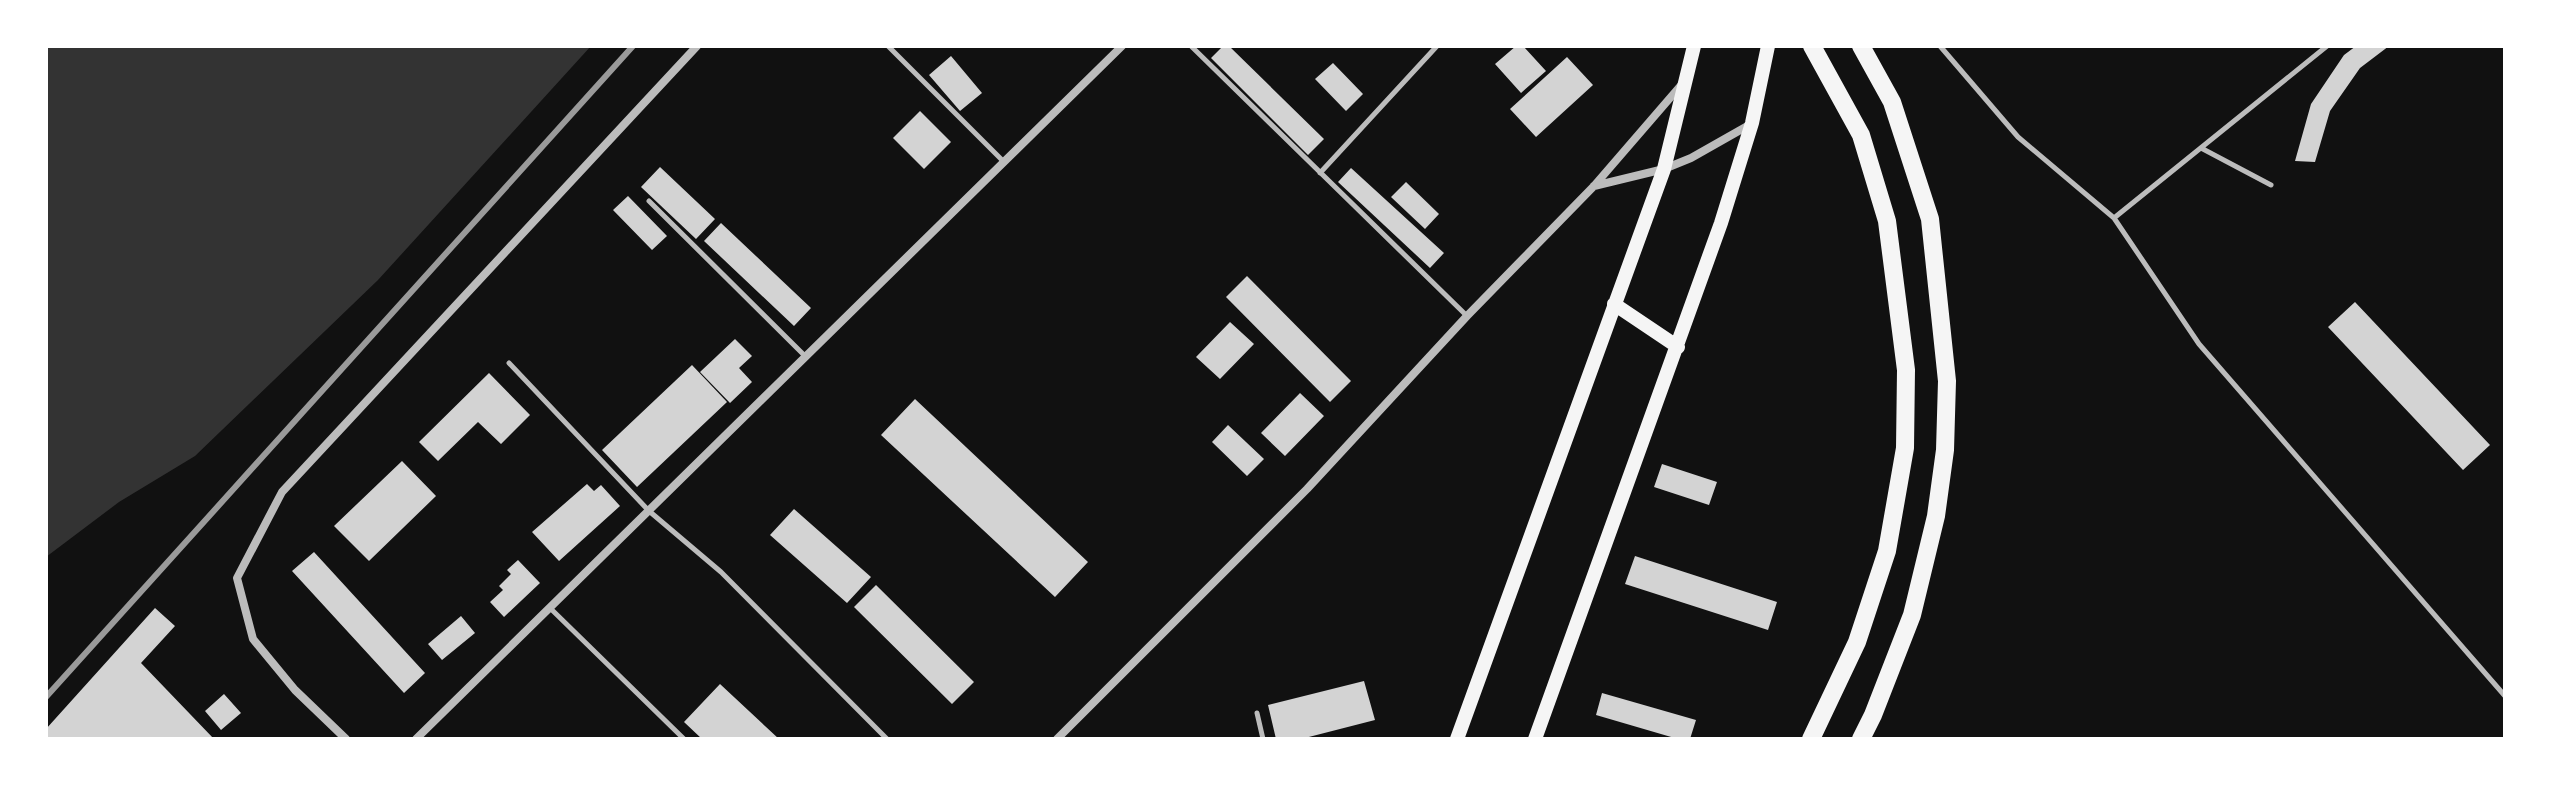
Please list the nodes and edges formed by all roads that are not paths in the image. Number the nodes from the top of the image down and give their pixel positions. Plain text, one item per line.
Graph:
1 (697, 46) edge
2 (888, 46) edge
3 (1122, 46) edge
4 (1191, 46) edge
5 (1437, 46) edge
6 (1694, 46) edge
7 (1768, 46) edge
8 (1812, 46) edge
9 (1861, 46) edge
10 (1940, 46) edge
11 (2327, 46) edge
12 (1687, 78) junction
13 (1752, 123) junction
14 (2201, 148) junction
15 (1005, 162) junction
16 (1664, 169) junction
17 (1320, 173) junction
18 (2271, 185) dead end
19 (1594, 186) junction
20 (649, 201) dead end
21 (2114, 218) junction
22 (1614, 304) junction
23 (1467, 316) junction
24 (1678, 347) junction
25 (806, 357) junction
26 (509, 363) dead end
27 (649, 511) junction
28 (550, 608) junction
29 (2505, 696) edge
30 (1257, 713) dead end
31 (346, 739) edge
32 (416, 739) edge
33 (684, 739) edge
34 (887, 739) edge
35 (1057, 739) edge
36 (1263, 739) edge
37 (1457, 739) edge
38 (1535, 739) edge
39 (1811, 739) edge
40 (1861, 739) edge

1 - 31 street
2 - 15 lane
3 - 15 street
4 - 17 lane
5 - 17 lane
6 - 12 main road
7 - 13 main road
8 - 39 highway
9 - 40 highway
10 - 21 lane
11 - 14 lane
12 - 16 main road
12 - 19 street
13 - 16 street
13 - 24 main road
14 - 18 lane
14 - 21 lane
15 - 25 street
16 - 19 street
16 - 22 main road
17 - 23 lane
19 - 23 street
20 - 25 lane
21 - 29 lane
22 - 24 main road
22 - 37 main road
23 - 35 street
24 - 38 main road
25 - 27 street
26 - 27 lane
27 - 28 street
27 - 34 lane
28 - 32 street
28 - 33 lane
30 - 36 lane

